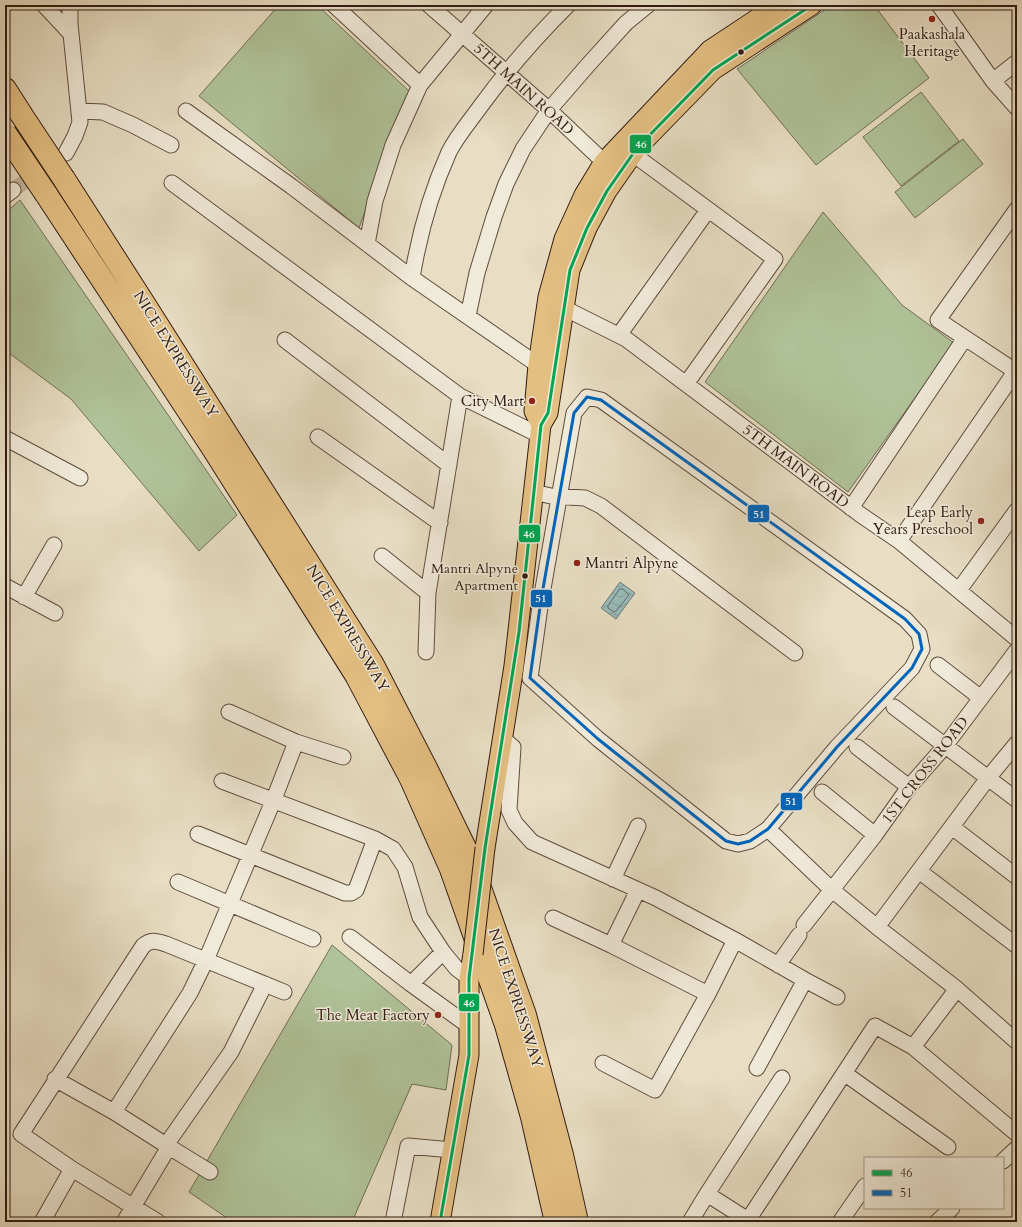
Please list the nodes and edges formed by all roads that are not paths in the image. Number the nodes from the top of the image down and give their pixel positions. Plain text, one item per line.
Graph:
1 (44, 5) edge
2 (70, 5) edge
3 (334, 5) edge
4 (429, 5) edge
5 (486, 5) edge
6 (568, 5) edge
7 (648, 5) edge
8 (778, 5) edge
9 (812, 5) edge
10 (943, 6) edge
11 (71, 34) junction
12 (462, 34) junction
13 (1017, 62) edge
14 (505, 73) junction
15 (993, 81) junction
16 (420, 85) junction
17 (5, 88) edge
18 (1017, 108) edge
19 (549, 110) junction
20 (79, 111) junction
21 (186, 111) dead end
22 (5, 133) edge
23 (171, 145) dead end
24 (66, 153) tunnel mouth
25 (633, 154) junction
26 (612, 168) junction
27 (172, 183) dead end
28 (1017, 209) edge
29 (708, 210) junction
30 (367, 244) junction
31 (412, 278) junction
32 (564, 308) junction
33 (468, 316) junction
34 (620, 335) junction
35 (965, 338) junction
36 (285, 340) dead end
37 (538, 365) junction
38 (1016, 370) edge
39 (686, 384) junction
40 (460, 396) junction
41 (540, 430) junction
42 (318, 436) dead end
43 (5, 438) edge
44 (449, 465) junction
45 (80, 478) dead end
46 (534, 492) junction
47 (560, 497) junction
48 (851, 508) junction
49 (1017, 510) edge
50 (440, 523) junction
51 (900, 541) junction
52 (54, 545) dead end
53 (382, 556) dead end
54 (5, 586) edge
55 (959, 590) junction
56 (428, 593) junction
57 (24, 597) junction
58 (540, 608) junction
59 (521, 609) junction
60 (55, 613) dead end
61 (1017, 639) edge
62 (1017, 650) edge
63 (426, 652) dead end
64 (795, 653) dead end
65 (938, 665) dead end
66 (981, 698) junction
67 (894, 707) dead end
68 (229, 712) dead end
69 (502, 738) junction
70 (296, 742) junction
71 (1017, 743) edge
72 (945, 746) junction
73 (857, 747) dead end
74 (343, 757) dead end
75 (988, 778) junction
76 (222, 781) dead end
77 (908, 787) junction
78 (822, 792) dead end
79 (274, 799) junction
80 (1017, 800) edge
81 (638, 826) dead end
82 (952, 827) junction
83 (768, 829) junction
84 (198, 834) dead end
85 (875, 835) junction
86 (375, 839) junction
87 (250, 855) junction
88 (919, 871) junction
89 (1017, 876) edge
90 (613, 878) junction
91 (178, 882) dead end
92 (831, 889) junction
93 (638, 890) junction
94 (230, 903) junction
95 (553, 918) dead end
96 (877, 927) junction
97 (350, 938) dead end
98 (313, 939) dead end
99 (734, 940) junction
100 (611, 945) junction
101 (1017, 946) edge
102 (443, 952) junction
103 (206, 960) junction
104 (778, 965) junction
105 (469, 978) junction
106 (805, 980) junction
107 (265, 984) junction
108 (411, 984) junction
109 (957, 989) junction
110 (284, 992) dead end
111 (708, 994) junction
112 (837, 997) dead end
113 (469, 1026) junction
114 (1017, 1042) edge
115 (913, 1047) junction
116 (603, 1063) dead end
117 (757, 1068) dead end
118 (844, 1073) junction
119 (782, 1078) dead end
120 (56, 1079) junction
121 (114, 1112) junction
122 (1017, 1134) edge
123 (166, 1145) junction
124 (948, 1146) dead end
125 (1017, 1148) edge
126 (452, 1150) junction
127 (1004, 1160) edge
128 (72, 1169) junction
129 (210, 1172) dead end
130 (864, 1187) edge
131 (707, 1194) junction
132 (133, 1206) junction
133 (951, 1209) edge
134 (749, 1221) edge
135 (42, 1222) edge
136 (124, 1222) edge
137 (158, 1222) edge
138 (393, 1222) edge
139 (440, 1222) edge
140 (556, 1222) edge
141 (577, 1222) edge
142 (690, 1222) edge
143 (840, 1222) edge
144 (937, 1222) edge

1 - 11 street
2 - 11 street
3 - 16 street
4 - 12 street, 5TH MAIN ROAD
5 - 12 street
6 - 14 street
7 - 19 street
8 - 26 main road
9 - 25 main road
10 - 15 street
11 - 20 street
12 - 14 street, 5TH MAIN ROAD
12 - 16 street
13 - 15 street
14 - 19 street, 5TH MAIN ROAD
14 - 31 street
15 - 18 street
16 - 30 street
17 - 141 highway, NICE EXPRESSWAY, bridge
19 - 26 street, 5TH MAIN ROAD
19 - 33 street
20 - 23 street
20 - 24 street
21 - 30 street
22 - 140 highway, NICE EXPRESSWAY, bridge
25 - 26 main road
25 - 29 street
26 - 32 main road
26 - 37 main road
27 - 40 street
28 - 35 street
29 - 34 street
29 - 39 street
30 - 31 street
31 - 33 street
32 - 34 street, 5TH MAIN ROAD
32 - 41 main road
33 - 37 street
34 - 39 street, 5TH MAIN ROAD
35 - 38 street
35 - 48 street
36 - 44 street
37 - 41 main road
38 - 51 street
39 - 48 street, 5TH MAIN ROAD
40 - 41 street
40 - 44 street
41 - 46 main road
42 - 50 street
43 - 45 street
44 - 50 street
46 - 47 street
46 - 59 main road
47 - 58 street
47 - 64 street
47 - 83 street
48 - 51 street, 5TH MAIN ROAD
49 - 55 street
50 - 56 street
51 - 55 street, 5TH MAIN ROAD
52 - 57 street
53 - 56 street
54 - 57 street
55 - 61 street, 5TH MAIN ROAD
56 - 63 street
57 - 60 street
58 - 59 street
58 - 83 street
59 - 69 main road
62 - 66 street, 1ST CROSS ROAD
65 - 66 street
66 - 72 street, 1ST CROSS ROAD
67 - 72 street
68 - 70 street
69 - 90 street
69 - 105 main road, bridge
70 - 74 street
70 - 79 street
71 - 75 street
72 - 75 street
72 - 77 street, 1ST CROSS ROAD
73 - 77 street
75 - 80 street
75 - 82 street
76 - 79 street
77 - 85 street, 1ST CROSS ROAD
78 - 85 street
79 - 86 street
79 - 87 street
81 - 90 street
82 - 88 street
82 - 89 street
83 - 92 street
84 - 87 street
85 - 92 street, 1ST CROSS ROAD
86 - 87 street
86 - 102 street
87 - 94 street
88 - 96 street
88 - 101 street
90 - 93 street
91 - 94 street
92 - 96 street
92 - 104 street, 1ST CROSS ROAD
93 - 99 street
93 - 100 street
94 - 98 street
94 - 103 street
95 - 100 street
96 - 109 street
97 - 108 street
99 - 104 street
99 - 111 street
100 - 111 street
102 - 105 street
102 - 108 street
103 - 107 street
103 - 120 street
103 - 121 street
104 - 106 street
105 - 113 main road
106 - 112 street
106 - 117 street
107 - 110 street
107 - 123 street
108 - 113 street
109 - 114 street
109 - 115 street
111 - 116 street
113 - 126 main road
115 - 118 street
115 - 122 street
118 - 124 street
118 - 134 street
119 - 131 street
120 - 121 street
120 - 128 street
121 - 123 street
123 - 129 street
123 - 132 street
125 - 127 street
126 - 138 street
126 - 139 main road
128 - 132 street
128 - 135 street
130 - 143 street
131 - 134 street
131 - 142 street
132 - 136 street
132 - 137 street
133 - 144 street

